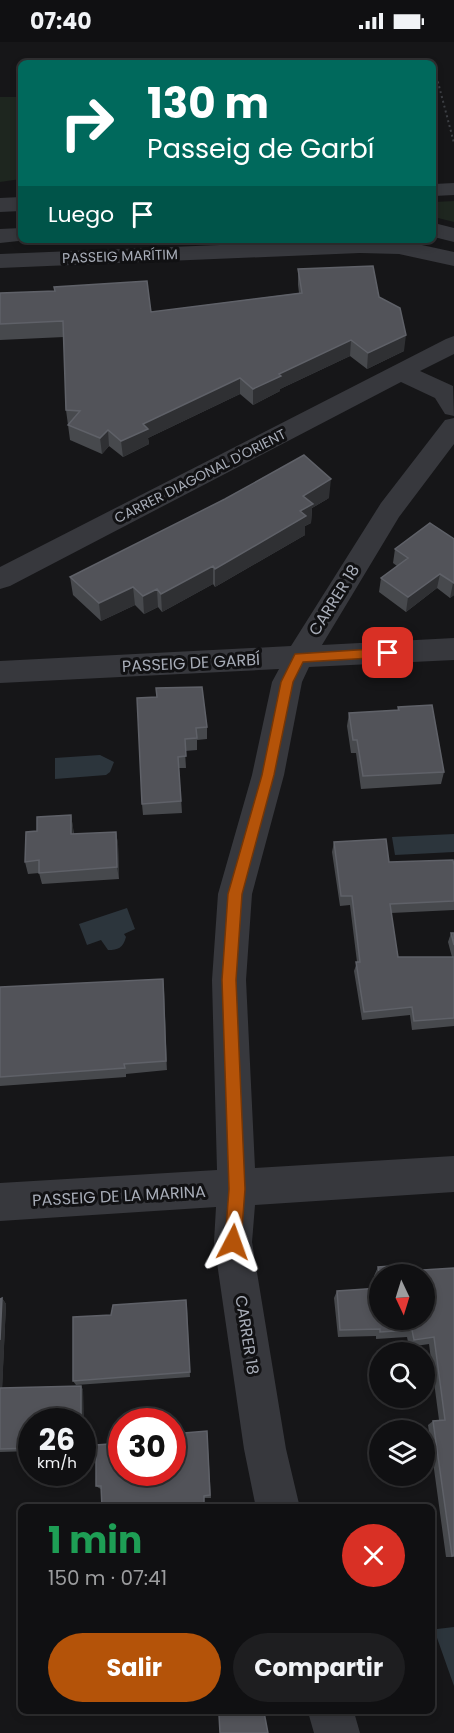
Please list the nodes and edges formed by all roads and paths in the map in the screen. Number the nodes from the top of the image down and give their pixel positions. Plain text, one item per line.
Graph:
1 (436, 75) edge
2 (454, 143) edge
3 (454, 189) edge
4 (436, 190) edge
5 (18, 204) edge
6 (0, 205) edge
7 (436, 230) edge
8 (18, 235) edge
9 (454, 235) edge
10 (0, 236) edge
11 (454, 259) edge
12 (0, 261) edge
13 (454, 344) edge
14 (401, 372) junction
15 (454, 408) edge
16 (454, 426) edge
17 (0, 579) edge
18 (454, 649) edge
19 (299, 657) junction
20 (0, 672) edge
21 (454, 1174) edge
22 (237, 1189) junction
23 (0, 1202) edge
24 (277, 1504) edge
25 (332, 1714) edge
26 (337, 1733) edge

1 - 2 path
3 - 4 street
5 - 6 street
7 - 9 street
8 - 10 street
11 - 12 street, PASSEIG MARÍTIM
13 - 14 street, CARRER DIAGONAL D'ORIENT
14 - 15 street
14 - 17 street, CARRER DIAGONAL D'ORIENT
16 - 19 street, CARRER 18
18 - 19 street, PASSEIG DE GARBÍ
19 - 20 street, PASSEIG DE GARBÍ
19 - 22 street, CARRER 18
21 - 22 street, PASSEIG DE LA MARINA
22 - 23 street, PASSEIG DE LA MARINA
22 - 24 street, CARRER 18
25 - 26 street

